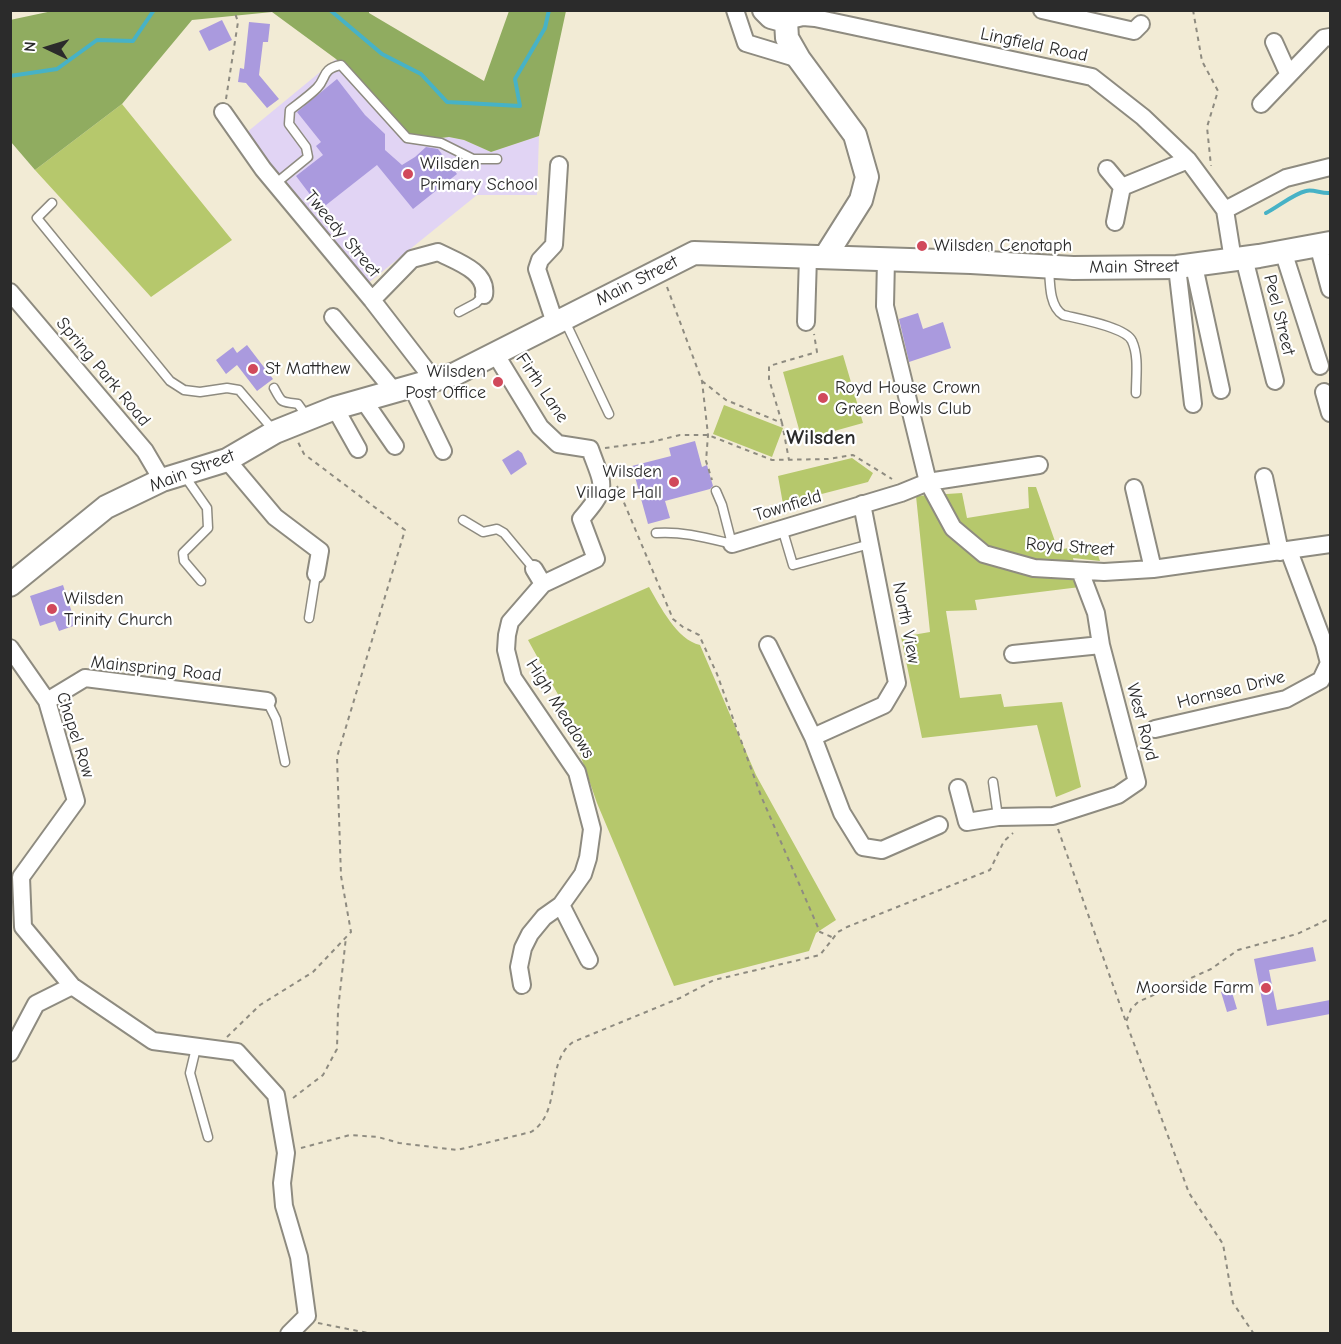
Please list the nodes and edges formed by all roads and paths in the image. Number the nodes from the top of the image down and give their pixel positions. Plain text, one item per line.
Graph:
1 (234, 10) edge
2 (735, 10) edge
3 (764, 10) edge
4 (1042, 10) edge
5 (1193, 10) edge
6 (1074, 14) edge
7 (798, 16) edge
8 (1141, 24) dead end
9 (1330, 37) edge
10 (1274, 42) dead end
11 (799, 59) junction
12 (1288, 73) junction
13 (1261, 104) dead end
14 (223, 112) joint
15 (497, 159) dead end
16 (1188, 160) junction
17 (558, 165) dead end
18 (1330, 167) edge
19 (1107, 169) dead end
20 (1212, 171) dead end
21 (275, 184) junction
22 (1122, 187) junction
23 (52, 203) dead end
24 (1225, 210) junction
25 (1115, 222) dead end
26 (1324, 244) edge
27 (1283, 251) junction
28 (817, 257) junction
29 (886, 259) junction
30 (1239, 259) junction
31 (1185, 266) junction
32 (1049, 267) junction
33 (660, 269) junction
34 (1330, 289) edge
35 (10, 292) edge
36 (484, 296) joint
37 (372, 300) junction
38 (459, 312) dead end
39 (333, 317) dead end
40 (560, 320) junction
41 (806, 322) joint
42 (1211, 342) junction
43 (1186, 349) junction
44 (496, 355) junction
45 (1320, 366) dead end
46 (433, 380) junction
47 (702, 381) junction
48 (1275, 381) dead end
49 (274, 388) dead end
50 (402, 388) junction
51 (1221, 390) dead end
52 (1324, 392) dead end
53 (1136, 393) dead end
54 (364, 401) junction
55 (1193, 404) dead end
56 (335, 408) junction
57 (1330, 413) edge
58 (609, 414) dead end
59 (782, 423) junction
60 (291, 426) junction
61 (708, 435) junction
62 (395, 446) dead end
63 (358, 449) dead end
64 (590, 449) junction
65 (443, 451) dead end
66 (227, 460) junction
67 (789, 460) junction
68 (1039, 465) dead end
69 (184, 475) junction
70 (1264, 477) dead end
71 (162, 480) junction
72 (616, 482) dead end
73 (928, 482) junction
74 (1134, 488) dead end
75 (716, 491) joint
76 (901, 493) junction
77 (862, 504) junction
78 (464, 520) dead end
79 (782, 528) junction
80 (656, 533) dead end
81 (732, 544) junction
82 (870, 544) junction
83 (1330, 544) edge
84 (1285, 551) junction
85 (1153, 569) junction
86 (1080, 571) junction
87 (316, 574) joint
88 (538, 577) junction
89 (201, 581) dead end
90 (10, 585) edge
91 (309, 618) dead end
92 (768, 645) dead end
93 (1101, 645) junction
94 (11, 649) edge
95 (1013, 654) dead end
96 (47, 700) junction
97 (267, 701) joint
98 (1155, 729) dead end
99 (813, 737) junction
100 (285, 762) dead end
101 (993, 782) dead end
102 (958, 788) dead end
103 (1053, 816) junction
104 (998, 817) junction
105 (1031, 817) junction
106 (939, 825) dead end
107 (561, 905) junction
108 (1329, 920) dead end
109 (346, 937) junction
110 (834, 938) junction
111 (589, 960) dead end
112 (72, 986) junction
113 (522, 986) dead end
114 (1126, 1022) junction
115 (196, 1048) junction
116 (214, 1049) junction
117 (10, 1053) edge
118 (279, 1109) junction
119 (208, 1137) dead end
120 (285, 1153) junction
121 (307, 1316) junction
122 (375, 1333) edge
123 (289, 1334) edge
124 (1254, 1334) edge

1 - 14 path
2 - 11 street
3 - 7 street
4 - 6 street, Lingfield Road
5 - 20 path
6 - 8 street, Lingfield Road
7 - 11 street
7 - 16 street, Lingfield Road
9 - 12 street
10 - 12 street
11 - 28 street
12 - 13 street
14 - 21 street, Tweedy Street
15 - 21 lane
16 - 22 street
16 - 24 street, Lingfield Road
17 - 40 street
18 - 24 street
19 - 22 street
21 - 37 street, Tweedy Street
22 - 25 street
23 - 60 lane
24 - 30 street, Lingfield Road
26 - 27 street, Main Street
26 - 34 street
27 - 30 street, Main Street
27 - 45 street
28 - 29 street, Main Street
28 - 33 street, Main Street
28 - 41 street
29 - 32 street, Main Street
29 - 73 street, Royd Street
30 - 31 street, Main Street
30 - 48 street, Peel Street
31 - 32 street, Main Street
31 - 42 street
31 - 43 street
32 - 53 lane
33 - 40 street, Main Street
33 - 47 path
35 - 71 street, Spring Park Road
36 - 37 street
36 - 38 lane
37 - 46 street, Tweedy Street
39 - 50 street
40 - 44 street, Main Street
40 - 58 lane
41 - 59 path
42 - 43 street
42 - 51 street
43 - 55 street
44 - 46 street, Main Street
44 - 64 street, Firth Lane
46 - 50 street, Main Street
47 - 59 path
47 - 61 path
49 - 60 lane
50 - 54 street, Main Street
50 - 65 street
52 - 57 street
54 - 56 street, Main Street
54 - 62 street
56 - 60 street, Main Street
56 - 63 street
59 - 67 path
60 - 66 street, Main Street
60 - 109 path
61 - 64 path
61 - 67 path
61 - 75 path
64 - 88 street
66 - 69 street, Main Street
66 - 87 street
67 - 76 path
68 - 73 street, Townfield
69 - 71 street, Main Street
69 - 89 lane
70 - 84 street, Hornsea Drive
71 - 90 street, Main Street
72 - 110 path
73 - 76 street, Townfield
73 - 86 street, Royd Street
74 - 85 street
75 - 81 lane
76 - 77 street, Townfield
77 - 79 street, Townfield
77 - 82 street, North View
78 - 88 lane
79 - 81 street, Townfield
79 - 82 lane
80 - 81 lane
82 - 99 street, North View
83 - 84 street, Royd Street
84 - 85 street, Royd Street
84 - 98 street, Hornsea Drive
85 - 86 street, Royd Street
86 - 93 street, West Royd
87 - 91 lane
88 - 107 street, High Meadows
92 - 99 street
93 - 95 street
93 - 103 street, West Royd
94 - 96 street, Chapel Row
96 - 97 street, Mainspring Road
96 - 112 street, Chapel Row
97 - 100 lane
99 - 106 street
101 - 104 lane
102 - 104 street, West Royd
103 - 105 street, West Royd
103 - 114 path
104 - 105 street, West Royd
105 - 110 path
107 - 111 street
107 - 113 street, High Meadows
108 - 114 path
109 - 116 path
109 - 118 path
110 - 120 path
112 - 115 street
112 - 117 street
114 - 124 path
115 - 116 street
115 - 119 lane
116 - 118 street
118 - 120 street
120 - 121 street
121 - 122 path
121 - 123 street

